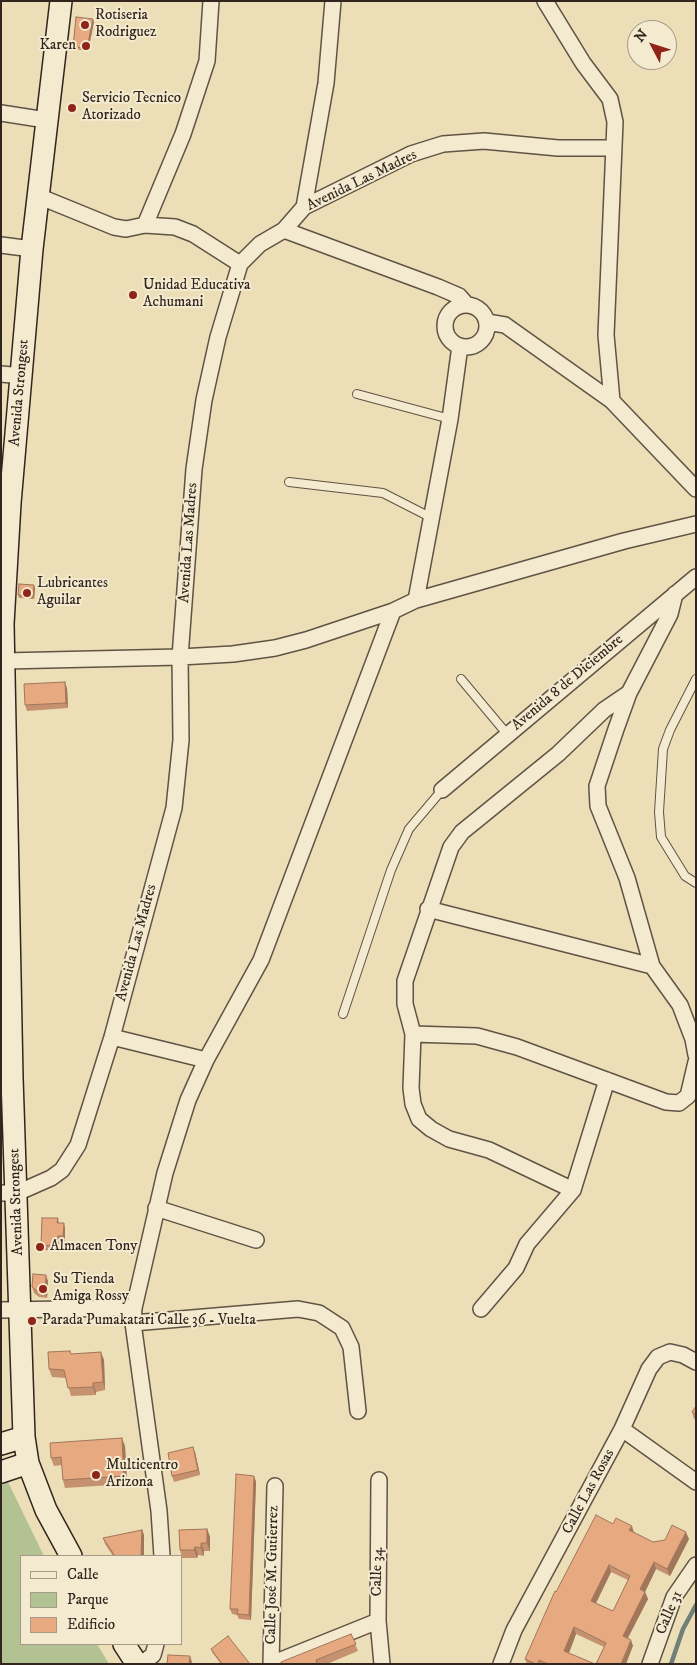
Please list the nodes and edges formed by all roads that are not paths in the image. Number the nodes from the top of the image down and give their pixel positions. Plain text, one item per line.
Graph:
1 (61, 1) edge
2 (211, 1) edge
3 (333, 1) edge
4 (545, 1) edge
5 (1, 113) edge
6 (46, 120) junction
7 (614, 148) junction
8 (38, 196) junction
9 (304, 207) junction
10 (145, 225) junction
11 (284, 230) junction
12 (1, 245) edge
13 (32, 249) junction
14 (240, 264) junction
15 (466, 304) junction
16 (487, 322) junction
17 (460, 346) junction
18 (1, 374) edge
19 (23, 376) junction
20 (357, 394) dead end
21 (612, 401) junction
22 (450, 419) junction
23 (289, 482) dead end
24 (696, 489) edge
25 (6, 502) edge
26 (430, 517) junction
27 (696, 524) edge
28 (696, 577) edge
29 (675, 594) junction
30 (416, 600) junction
31 (393, 611) junction
32 (2, 624) edge
33 (180, 657) junction
34 (4, 661) junction
35 (696, 679) edge
36 (461, 680) dead end
37 (630, 693) junction
38 (507, 734) junction
39 (3, 748) edge
40 (442, 790) joint
41 (5, 877) edge
42 (696, 883) edge
43 (428, 909) junction
44 (652, 966) junction
45 (6, 1000) edge
46 (343, 1014) dead end
47 (413, 1034) junction
48 (112, 1037) junction
49 (696, 1055) edge
50 (206, 1060) junction
51 (696, 1062) edge
52 (7, 1078) edge
53 (607, 1080) junction
54 (573, 1190) junction
55 (9, 1193) edge
56 (156, 1208) junction
57 (256, 1240) dead end
58 (481, 1309) dead end
59 (10, 1310) edge
60 (133, 1316) junction
61 (696, 1362) edge
62 (358, 1411) dead end
63 (622, 1429) junction
64 (24, 1437) junction
65 (1, 1444) edge
66 (28, 1463) junction
67 (1, 1472) edge
68 (380, 1480) dead end
69 (696, 1482) edge
70 (275, 1486) dead end
71 (70, 1555) edge
72 (162, 1555) edge
73 (696, 1565) edge
74 (378, 1621) junction
75 (125, 1645) edge
76 (156, 1645) edge
77 (139, 1664) edge
78 (271, 1664) edge
79 (382, 1664) edge
80 (501, 1664) edge
81 (650, 1664) edge

1 - 6 main road, Avenida Strongest
2 - 10 street
3 - 9 street
4 - 7 street
5 - 6 street
6 - 8 main road, Avenida Strongest
7 - 9 street, Avenida Las Madres
7 - 21 street
8 - 10 street
8 - 13 main road, Avenida Strongest
9 - 11 street, Avenida Las Madres
10 - 14 street
11 - 14 street, Avenida Las Madres
11 - 15 street
12 - 13 street
13 - 19 main road, Avenida Strongest
14 - 33 street, Avenida Las Madres
15 - 16 street
15 - 17 street
16 - 17 street
16 - 21 street
17 - 22 street
18 - 19 street
19 - 25 main road, Avenida Strongest
20 - 22 lane
21 - 24 street
22 - 26 street
23 - 26 lane
25 - 32 main road, Avenida Strongest
26 - 30 street
27 - 30 street
28 - 29 street, Avenida 8 de Diciembre
29 - 37 street
29 - 38 street, Avenida 8 de Diciembre
30 - 31 street
31 - 33 street
31 - 50 street
32 - 34 main road, Avenida Strongest
33 - 34 street
33 - 48 street, Avenida Las Madres
34 - 39 main road, Avenida Strongest
35 - 42 lane
36 - 38 lane
37 - 43 street
37 - 44 street
38 - 40 street, Avenida 8 de Diciembre
39 - 41 main road, Avenida Strongest
40 - 46 lane
41 - 45 main road, Avenida Strongest
43 - 44 street
43 - 47 street
44 - 49 street
45 - 52 main road, Avenida Strongest
47 - 53 street
47 - 54 street
48 - 50 street
48 - 55 street, Avenida Las Madres
50 - 56 street
51 - 53 street
52 - 55 main road, Avenida Strongest
53 - 54 street
54 - 58 street
55 - 59 main road, Avenida Strongest
56 - 57 street
56 - 60 street
59 - 60 street
59 - 64 main road, Avenida Strongest
60 - 62 street
60 - 72 street
61 - 63 street, Calle Las Rosas
63 - 69 street
63 - 80 street, Calle Las Rosas
64 - 65 main road
64 - 66 main road, Avenida Strongest
66 - 67 main road
66 - 71 main road, Avenida Strongest
68 - 74 street, Calle 34
70 - 78 street, Calle José M. Gutierrez
73 - 81 street, Calle 31
74 - 78 street
74 - 79 street, Calle 34
75 - 77 main road
76 - 77 street

